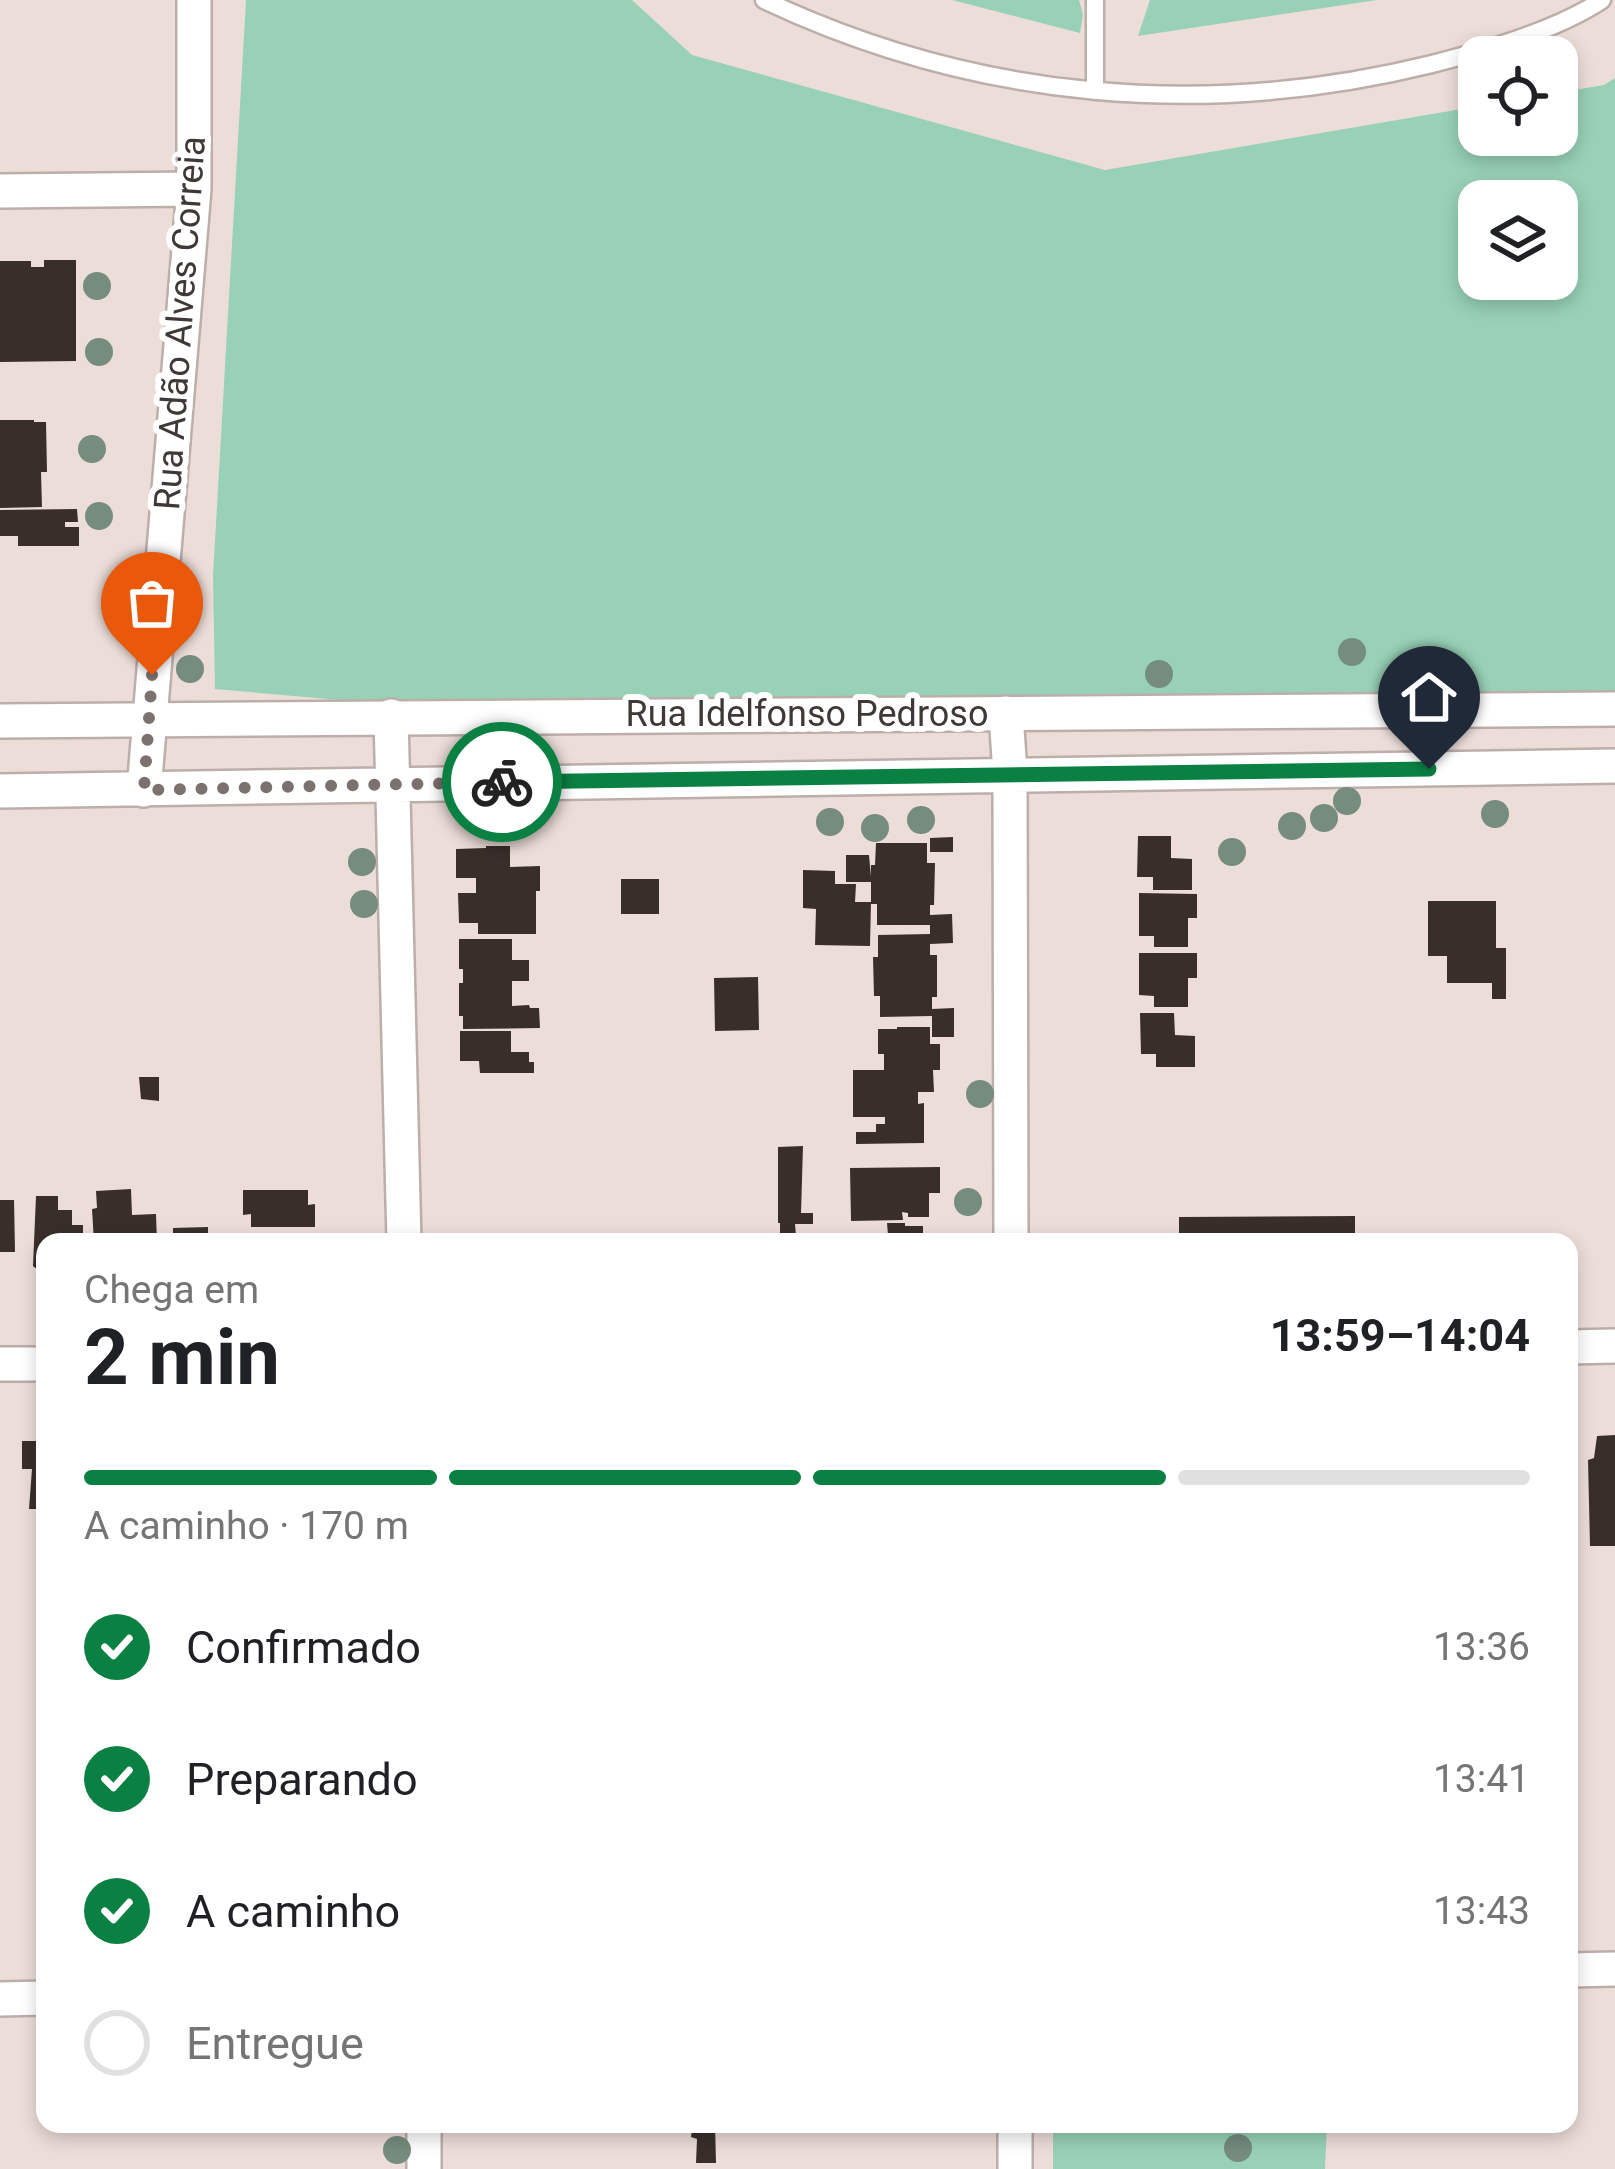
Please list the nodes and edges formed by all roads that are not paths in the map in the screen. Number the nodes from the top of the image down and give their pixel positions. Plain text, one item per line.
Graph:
1 (194, 0) edge
2 (764, 0) edge
3 (1095, 0) edge
4 (1602, 0) edge
5 (1095, 92) junction
6 (194, 189) junction
7 (0, 190) edge
8 (1615, 709) edge
9 (1006, 713) junction
10 (391, 716) junction
11 (148, 719) junction
12 (0, 721) edge
13 (1615, 766) edge
14 (1010, 774) junction
15 (391, 783) junction
16 (144, 790) junction
17 (0, 791) edge
18 (404, 1233) edge
19 (1011, 1233) edge
20 (1615, 1346) edge
21 (1578, 1347) edge
22 (0, 1364) edge
23 (36, 1364) edge
24 (1615, 1969) edge
25 (1578, 1970) edge
26 (36, 1998) edge
27 (0, 1999) edge
28 (424, 2133) edge
29 (1015, 2133) edge
30 (424, 2169) edge
31 (1015, 2169) edge

1 - 6 street, Rua Adão Alves Correia
2 - 5 lane
3 - 5 lane
4 - 5 lane
6 - 7 street
6 - 11 street, Rua Adão Alves Correia
8 - 9 street, Rua Idelfonso Pedroso
9 - 10 street, Rua Idelfonso Pedroso
9 - 14 street
10 - 11 street, Rua Idelfonso Pedroso
10 - 15 street
11 - 12 street, Rua Idelfonso Pedroso
11 - 16 street, Rua Adão Alves Correia
13 - 14 street, Rua Idelfonso Pedroso
14 - 15 street, Rua Idelfonso Pedroso
14 - 19 street
15 - 16 street, Rua Idelfonso Pedroso
15 - 18 street
16 - 17 street, Rua Idelfonso Pedroso
20 - 21 street
22 - 23 street
24 - 25 street
26 - 27 street
28 - 30 street
29 - 31 street

